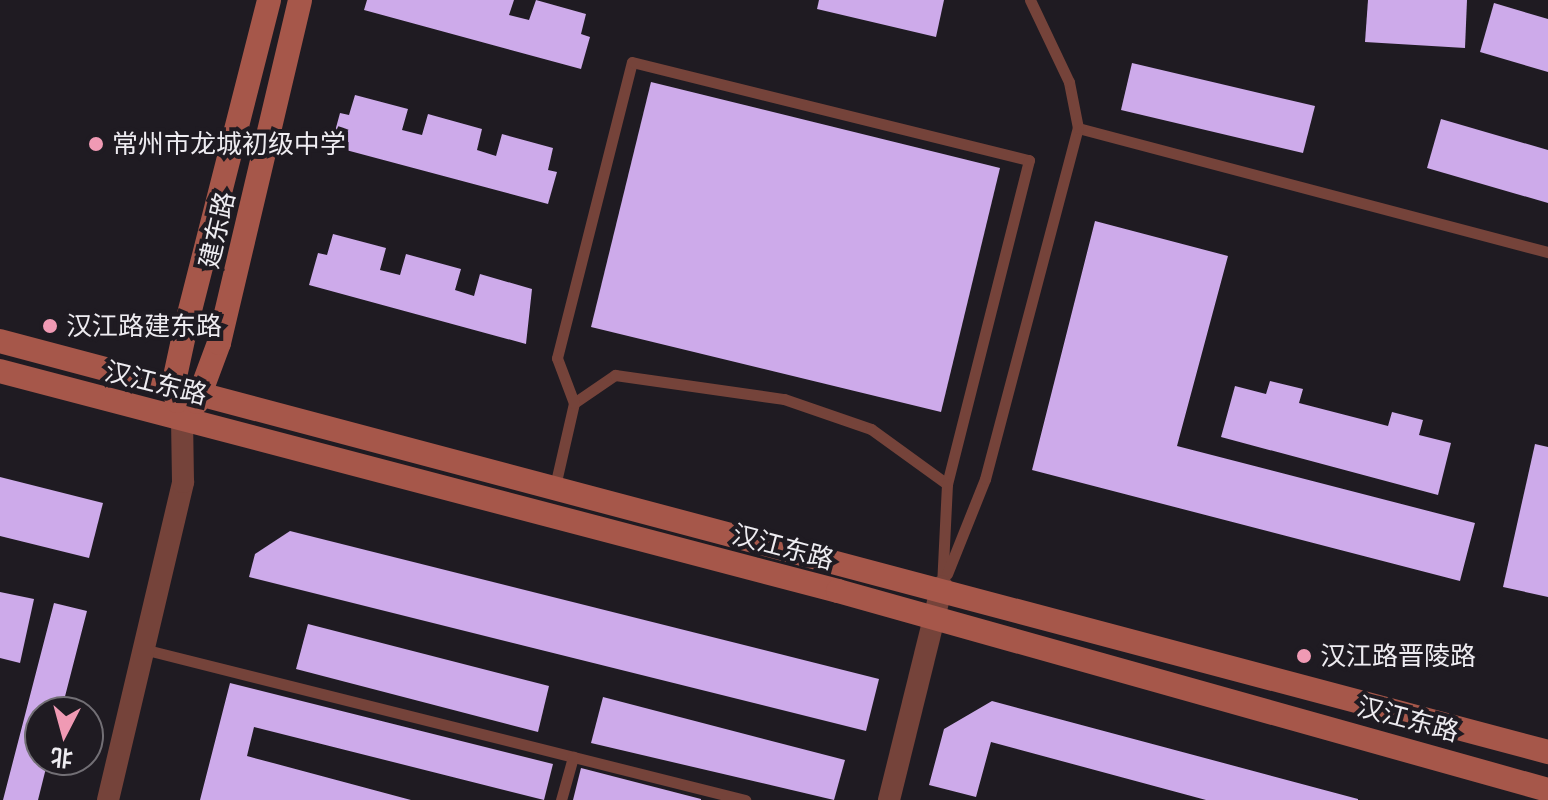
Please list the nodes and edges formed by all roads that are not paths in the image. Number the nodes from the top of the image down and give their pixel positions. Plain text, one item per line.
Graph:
1 (269, 0) edge
2 (300, 0) edge
3 (1030, 0) edge
4 (1078, 128) junction
5 (1548, 252) edge
6 (0, 341) edge
7 (0, 371) edge
8 (173, 386) junction
9 (206, 392) junction
10 (574, 403) junction
11 (182, 419) junction
12 (947, 484) junction
13 (555, 486) junction
14 (942, 586) junction
15 (934, 618) junction
16 (143, 649) junction
17 (1548, 752) edge
18 (573, 757) junction
19 (1548, 790) edge
20 (108, 800) edge
21 (561, 800) edge
22 (745, 800) edge
23 (889, 800) edge

1 - 8 street, 建东路
2 - 9 street, 建东路
3 - 4 lane
4 - 5 lane
4 - 14 lane
6 - 8 street, 汉江东路
7 - 11 street, 汉江东路
8 - 9 street, 汉江东路
8 - 11 street, 建东路
9 - 11 street, 建东路
9 - 13 street, 汉江东路
10 - 12 lane
10 - 12 lane
10 - 13 lane
11 - 15 street, 汉江东路
11 - 16 street, 建东路
12 - 14 lane
13 - 14 street, 汉江东路
14 - 15 street
14 - 17 street, 汉江东路
15 - 19 street, 汉江东路
15 - 23 street
16 - 18 lane
16 - 20 street, 建东路
18 - 21 lane
18 - 22 lane

